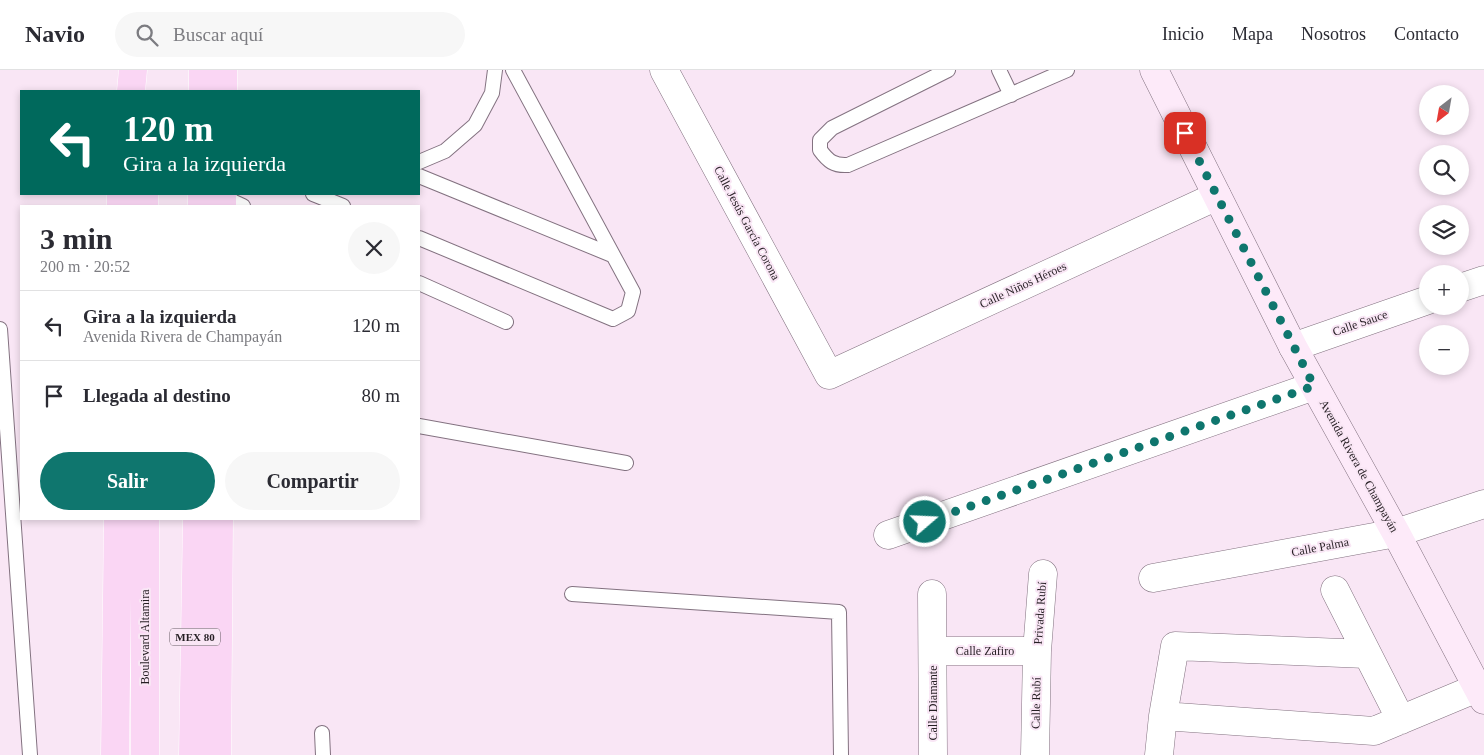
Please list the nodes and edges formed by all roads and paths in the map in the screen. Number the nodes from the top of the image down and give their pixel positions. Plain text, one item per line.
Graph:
1 (133, 70) edge
2 (144, 70) edge
3 (203, 70) edge
4 (223, 70) edge
5 (495, 70) edge
6 (513, 70) edge
7 (664, 70) edge
8 (948, 70) edge
9 (999, 70) edge
10 (1154, 70) edge
11 (1064, 71) edge
12 (131, 90) edge
13 (144, 90) edge
14 (203, 90) edge
15 (223, 90) edge
16 (1011, 95) junction
17 (420, 162) edge
18 (420, 176) edge
19 (316, 195) edge
20 (1217, 196) junction
21 (340, 205) edge
22 (420, 238) edge
23 (612, 255) junction
24 (1484, 280) edge
25 (420, 284) edge
26 (1469, 285) edge
27 (1419, 303) edge
28 (506, 322) dead end
29 (0, 329) edge
30 (1293, 347) junction
31 (829, 375) joint
32 (1314, 386) junction
33 (420, 426) edge
34 (626, 463) dead end
35 (1484, 504) edge
36 (118, 520) edge
37 (145, 520) edge
38 (197, 520) edge
39 (219, 520) edge
40 (1396, 533) junction
41 (888, 534) dead end
42 (1043, 574) dead end
43 (1153, 578) dead end
44 (1335, 590) dead end
45 (572, 594) dead end
46 (932, 594) dead end
47 (933, 651) junction
48 (1038, 651) junction
49 (1366, 654) junction
50 (1481, 694) edge
51 (1163, 716) junction
52 (1401, 720) junction
53 (322, 734) dead end
54 (30, 755) edge
55 (115, 755) edge
56 (146, 755) edge
57 (193, 755) edge
58 (217, 755) edge
59 (323, 755) edge
60 (841, 755) edge
61 (933, 755) edge
62 (1035, 755) edge
63 (1159, 755) edge

1 - 12 main road
2 - 13 main road
3 - 14 main road
4 - 15 main road
5 - 17 lane
6 - 23 lane
7 - 31 street, Calle Jesús García Corona
8 - 16 lane
9 - 16 lane
10 - 20 street, Avenida Rivera de Champayán
11 - 16 lane
18 - 23 lane
19 - 21 lane
20 - 30 street, Avenida Rivera de Champayán
20 - 31 street, Calle Niños Héroes
22 - 23 lane
24 - 26 street
25 - 28 lane
27 - 30 street, Calle Sauce
29 - 54 lane
30 - 32 street, Avenida Rivera de Champayán
32 - 40 street, Avenida Rivera de Champayán
32 - 41 street
33 - 34 lane
35 - 40 street, Calle Palma
36 - 55 main road
37 - 56 main road, Boulevard Altamira
38 - 57 main road, MEX 80
39 - 58 main road
40 - 43 street, Calle Palma
40 - 50 street, Avenida Rivera de Champayán
42 - 48 street, Privada Rubí
44 - 49 street
45 - 60 lane
46 - 47 street, Calle Diamante
47 - 48 street, Calle Zafiro
47 - 61 street, Calle Diamante
48 - 62 street, Calle Rubí
49 - 51 street
49 - 52 street
50 - 52 street
51 - 52 street
51 - 63 street
53 - 59 lane

